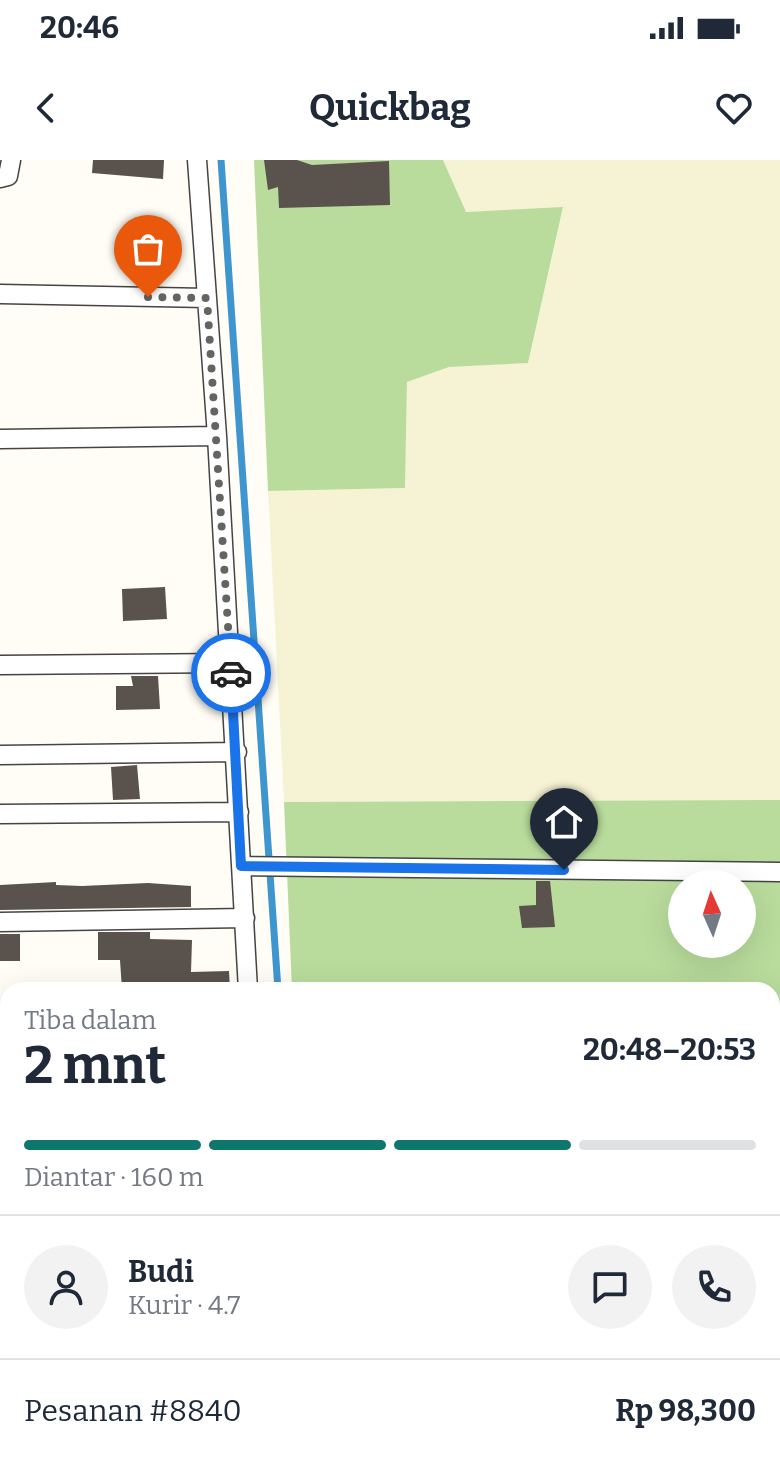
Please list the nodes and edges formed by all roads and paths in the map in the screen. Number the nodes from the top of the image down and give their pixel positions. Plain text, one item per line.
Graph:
1 (11, 160) edge
2 (197, 160) edge
3 (0, 178) edge
4 (0, 294) edge
5 (207, 298) junction
6 (217, 436) junction
7 (0, 439) edge
8 (230, 663) junction
9 (0, 665) edge
10 (237, 752) junction
11 (0, 755) edge
12 (239, 812) junction
13 (0, 814) edge
14 (249, 866) junction
15 (780, 872) edge
16 (245, 918) junction
17 (0, 922) edge
18 (248, 982) edge

1 - 3 street
2 - 5 street
4 - 5 street
5 - 6 street
6 - 7 street
6 - 8 street
8 - 9 street
8 - 10 street
10 - 11 street
10 - 12 street
12 - 13 street
12 - 14 street
14 - 15 street
14 - 16 street
16 - 17 street
16 - 18 street

